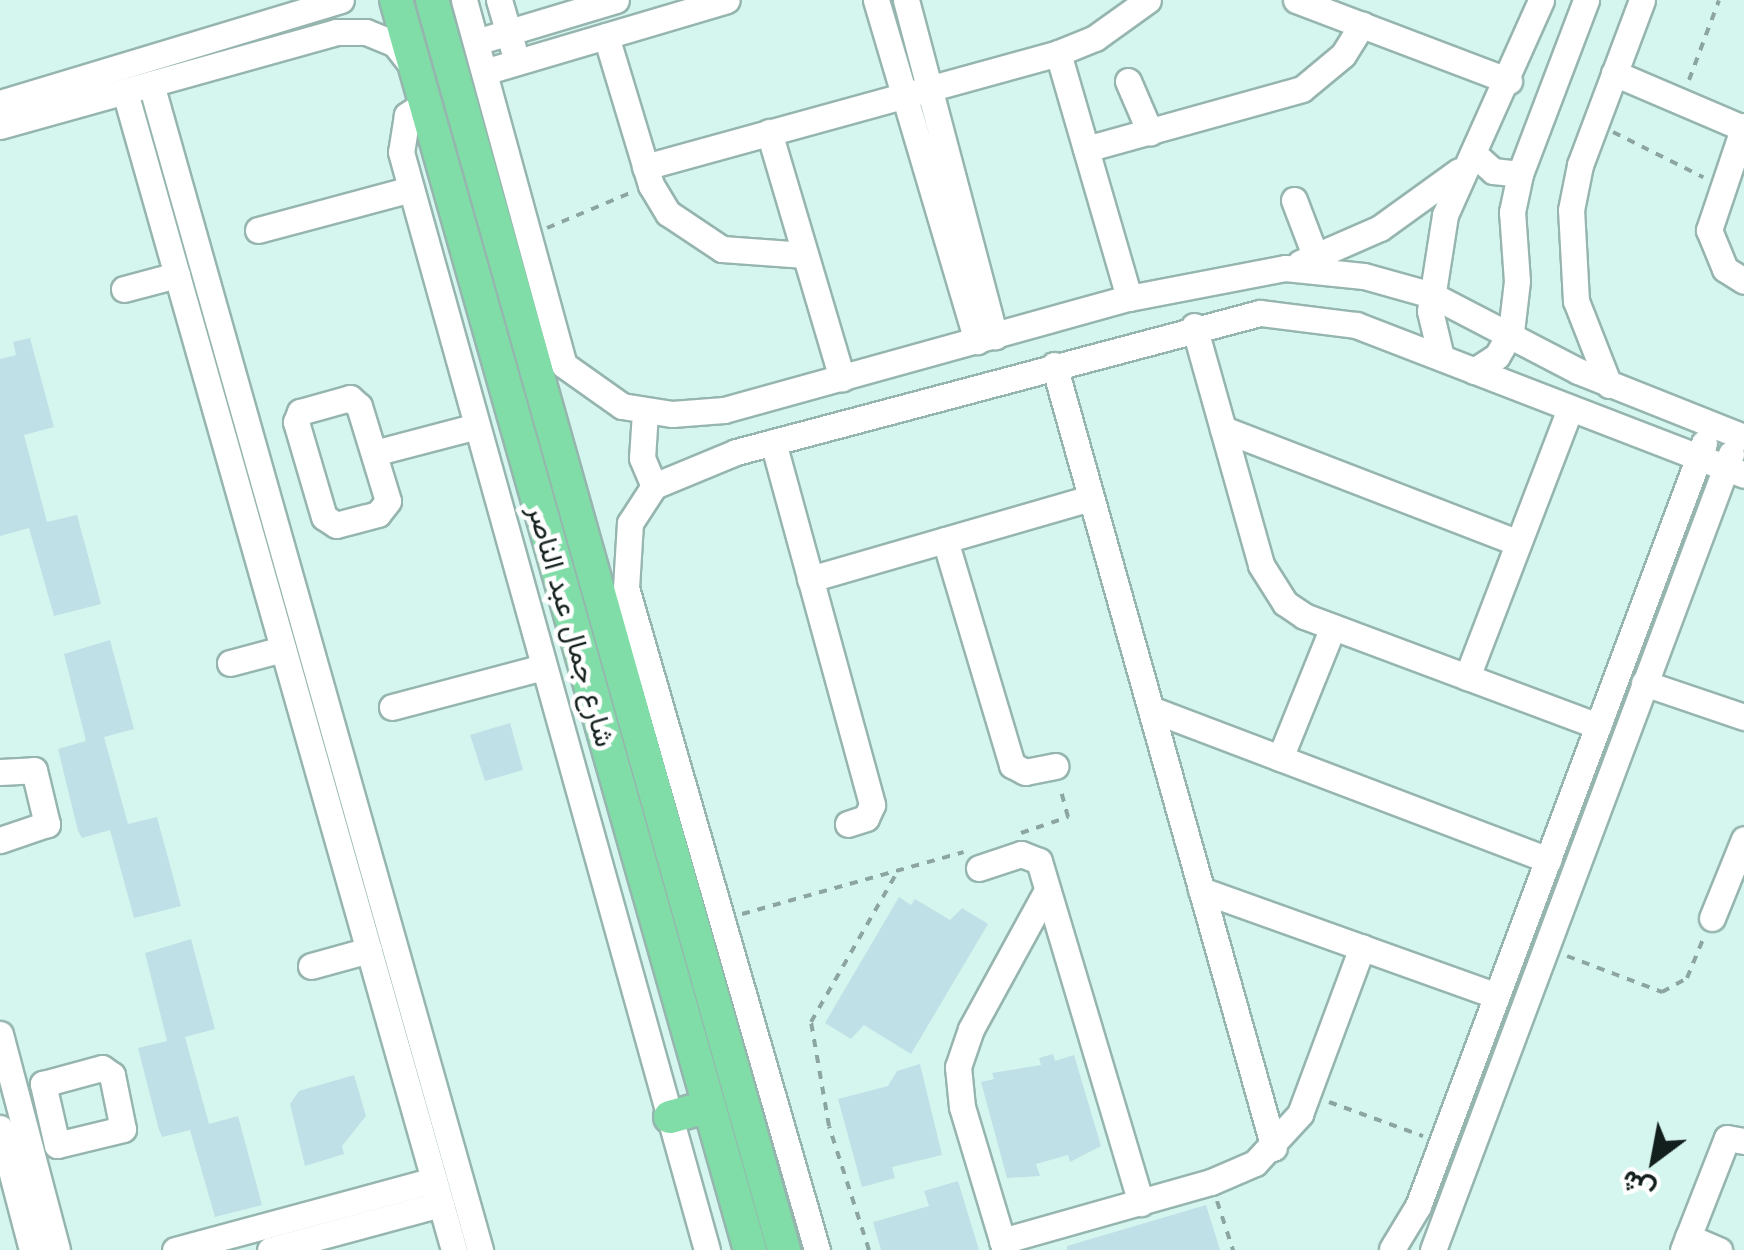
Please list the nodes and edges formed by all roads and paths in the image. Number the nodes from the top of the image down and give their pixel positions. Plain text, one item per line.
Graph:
1 (340, 0) edge
2 (396, 0) edge
3 (432, 0) edge
4 (464, 0) edge
5 (499, 0) edge
6 (616, 0) edge
7 (727, 0) edge
8 (876, 0) edge
9 (906, 0) edge
10 (1148, 0) edge
11 (1296, 0) edge
12 (1541, 0) edge
13 (1586, 0) edge
14 (1642, 0) edge
15 (1718, 0) edge
16 (1362, 26) junction
17 (508, 32) junction
18 (606, 36) junction
19 (476, 42) junction
20 (1058, 53) junction
21 (517, 62) junction
22 (416, 70) junction
23 (484, 72) junction
24 (1614, 73) junction
25 (1128, 81) dead end
26 (1509, 82) junction
27 (151, 84) junction
28 (931, 87) junction
29 (125, 92) junction
30 (902, 95) junction
31 (1681, 102) junction
32 (0, 103) edge
33 (425, 103) junction
34 (1595, 123) junction
35 (0, 126) edge
36 (1744, 127) edge
37 (769, 132) junction
38 (1150, 132) junction
39 (1086, 149) junction
40 (1470, 159) junction
41 (1520, 174) junction
42 (648, 176) junction
43 (1721, 186) junction
44 (411, 189) junction
45 (1294, 200) dead end
46 (258, 230) dead end
47 (529, 236) junction
48 (805, 255) junction
49 (1316, 258) junction
50 (1285, 268) junction
51 (177, 275) junction
52 (1744, 281) edge
53 (124, 289) dead end
54 (1432, 295) junction
55 (1129, 298) junction
56 (1194, 326) junction
57 (1510, 332) junction
58 (986, 338) junction
59 (226, 351) junction
60 (200, 357) junction
61 (1441, 358) junction
62 (1054, 365) junction
63 (551, 370) junction
64 (1474, 372) junction
65 (842, 378) junction
66 (1609, 385) junction
67 (1570, 408) junction
68 (645, 412) junction
69 (1712, 424) junction
70 (476, 426) junction
71 (1223, 430) junction
72 (1741, 436) edge
73 (773, 442) junction
74 (374, 454) junction
75 (1699, 458) junction
76 (1735, 472) edge
77 (654, 486) junction
78 (1091, 498) junction
79 (945, 540) junction
80 (1518, 543) junction
81 (810, 579) junction
82 (613, 591) junction
83 (1333, 627) junction
84 (283, 649) junction
85 (230, 663) dead end
86 (543, 667) junction
87 (1467, 677) junction
88 (1644, 682) junction
89 (392, 707) dead end
90 (1150, 709) junction
91 (1744, 718) edge
92 (1598, 726) junction
93 (1280, 758) junction
94 (1054, 766) joint
95 (0, 772) edge
96 (848, 824) dead end
97 (1016, 834) dead end
98 (1744, 839) edge
99 (0, 840) edge
100 (981, 857) joint
101 (1548, 860) junction
102 (677, 873) junction
103 (896, 874) junction
104 (643, 882) junction
105 (1048, 890) junction
106 (1202, 890) junction
107 (1712, 918) joint
108 (710, 924) junction
109 (660, 940) junction
110 (1544, 947) junction
111 (1362, 948) junction
112 (369, 950) junction
113 (312, 966) dead end
114 (1497, 996) junction
115 (0, 1034) edge
116 (422, 1092) junction
117 (1308, 1095) junction
118 (710, 1106) junction
119 (670, 1117) junction
120 (15, 1129) edge
121 (1442, 1143) junction
122 (1274, 1148) junction
123 (1734, 1148) edge
124 (1211, 1182) junction
125 (438, 1192) junction
126 (1141, 1202) junction
127 (32, 1204) junction
128 (1686, 1244) edge
129 (1003, 1246) edge
130 (32, 1250) edge
131 (57, 1250) edge
132 (175, 1250) edge
133 (270, 1250) edge
134 (454, 1250) edge
135 (480, 1250) edge
136 (707, 1250) edge
137 (750, 1250) edge
138 (784, 1250) edge
139 (817, 1250) edge
140 (869, 1250) edge
141 (1232, 1250) edge
142 (1391, 1250) edge
143 (1420, 1250) edge
144 (1434, 1250) edge
145 (1719, 1250) edge

1 - 32 street
2 - 22 main road, شارع جمال عبد الناصر
3 - 63 main road, شارع جمال عبد الناصر
4 - 19 street
5 - 17 street
6 - 17 street
7 - 18 street
8 - 30 street
9 - 28 street
10 - 20 street
11 - 16 street
12 - 26 street
13 - 41 street
14 - 24 street
15 - 31 path
16 - 26 street
16 - 38 street
17 - 19 street
17 - 21 street
18 - 21 street
18 - 42 street
19 - 23 street
20 - 28 street
20 - 39 street
21 - 23 street
22 - 27 street
22 - 33 main road, شارع جمال عبد الناصر
23 - 47 street
24 - 31 street
24 - 34 street
25 - 38 street
26 - 40 street
27 - 29 street
27 - 59 street
28 - 30 street
28 - 58 street
29 - 35 street
29 - 51 street
30 - 37 street
30 - 58 street
31 - 36 street
33 - 44 street
33 - 104 main road, شارع جمال عبد الناصر
34 - 43 path
34 - 66 street
36 - 43 street
37 - 42 street
37 - 48 street
38 - 39 street
39 - 55 street
40 - 41 street
40 - 49 street
40 - 54 street
41 - 57 street
42 - 47 path
42 - 48 street
43 - 52 street
44 - 46 street
44 - 70 street
45 - 49 street
47 - 63 street
48 - 65 street
49 - 50 street
50 - 54 street
50 - 55 street
51 - 53 street
51 - 60 street
54 - 57 street
54 - 61 street
55 - 58 street
56 - 61 street
56 - 62 street
56 - 71 street
57 - 64 street
57 - 66 street
58 - 65 street
59 - 60 street
59 - 116 street
60 - 84 street
61 - 64 street
62 - 73 street
62 - 78 street
63 - 68 street
63 - 82 main road, شارع جمال عبد الناصر
64 - 67 street
65 - 68 street
66 - 69 street
67 - 75 street
67 - 80 street
68 - 77 street
69 - 72 street
69 - 75 street
70 - 74 street
70 - 86 street
71 - 80 street
71 - 83 street
72 - 76 street
73 - 77 street
73 - 81 street
74 - 74 street
75 - 76 street
75 - 92 street
76 - 88 street
77 - 82 street
78 - 79 street
78 - 90 street
79 - 81 street
79 - 94 street
80 - 87 street
81 - 96 street
82 - 102 main road, شارع جمال عبد الناصر
82 - 108 street
83 - 87 street
83 - 93 street
84 - 85 street
84 - 112 street
86 - 89 street
86 - 119 street
87 - 92 street
88 - 91 street
88 - 110 street
90 - 93 street
90 - 106 street
92 - 101 street
93 - 101 street
94 - 97 path
95 - 99 street
98 - 107 street
100 - 103 path
100 - 105 street
101 - 114 street
102 - 104 main road
102 - 108 main road, شارع جمال عبد الناصر
103 - 108 path
103 - 140 path
104 - 109 main road, شارع جمال عبد الناصر
105 - 126 street
105 - 129 street
106 - 111 street
106 - 122 street
107 - 110 path
108 - 109 main road
108 - 138 main road, شارع جمال عبد الناصر
108 - 139 street
109 - 118 main road, شارع جمال عبد الناصر
110 - 144 street
111 - 114 street
111 - 117 street
112 - 113 street
112 - 116 street
114 - 121 street
115 - 120 street
116 - 125 street
116 - 135 street
117 - 121 path
117 - 122 street
118 - 119 main road
118 - 137 main road, شارع جمال عبد الناصر
119 - 136 street
120 - 127 street
121 - 142 street
122 - 124 street
123 - 128 street
124 - 126 street
124 - 141 path
125 - 132 street
125 - 133 street
125 - 134 street
126 - 129 street
127 - 130 street
127 - 131 street
128 - 145 street
142 - 143 street

